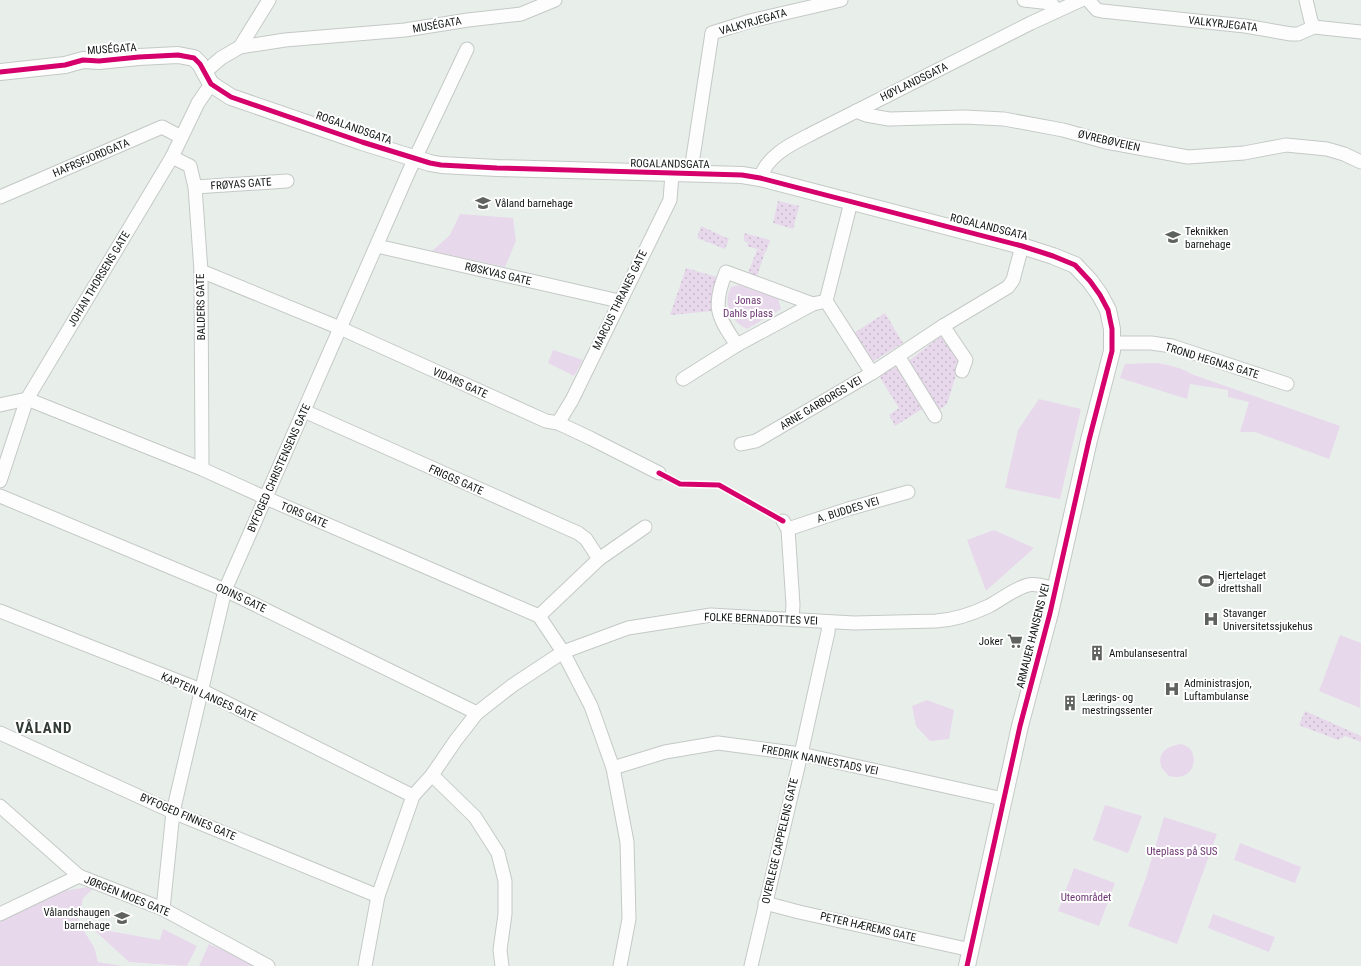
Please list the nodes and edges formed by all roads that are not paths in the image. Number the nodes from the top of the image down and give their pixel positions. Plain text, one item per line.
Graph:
1 (269, 0) edge
2 (556, 0) edge
3 (841, 0) edge
4 (1024, 0) edge
5 (1081, 0) edge
6 (1088, 0) edge
7 (1306, 0) edge
8 (1057, 11) junction
9 (1314, 27) junction
10 (1361, 32) edge
11 (240, 47) junction
12 (467, 49) dead end
13 (0, 72) edge
14 (208, 78) junction
15 (856, 111) junction
16 (181, 137) junction
17 (172, 157) junction
18 (416, 159) junction
19 (1361, 162) edge
20 (672, 174) junction
21 (691, 174) junction
22 (760, 178) junction
23 (287, 181) dead end
24 (195, 187) junction
25 (0, 197) edge
26 (851, 202) junction
27 (377, 246) junction
28 (1022, 246) junction
29 (201, 271) junction
30 (619, 301) junction
31 (826, 302) junction
32 (813, 304) junction
33 (1108, 310) joint
34 (943, 326) junction
35 (340, 328) junction
36 (1112, 343) junction
37 (737, 345) junction
38 (898, 356) junction
39 (962, 371) dead end
40 (872, 373) junction
41 (683, 379) dead end
42 (1287, 384) dead end
43 (27, 399) junction
44 (0, 405) edge
45 (304, 412) junction
46 (935, 416) dead end
47 (558, 423) junction
48 (741, 444) dead end
49 (202, 469) junction
50 (660, 473) dead end
51 (0, 481) edge
52 (908, 492) dead end
53 (0, 496) edge
54 (266, 498) junction
55 (645, 527) dead end
56 (599, 559) junction
57 (1056, 588) junction
58 (225, 590) junction
59 (0, 611) edge
60 (539, 616) junction
61 (792, 619) junction
62 (829, 622) junction
63 (563, 652) junction
64 (201, 690) junction
65 (477, 713) junction
66 (0, 733) edge
67 (801, 754) junction
68 (613, 768) junction
69 (432, 775) junction
70 (413, 796) junction
71 (1003, 799) junction
72 (0, 806) edge
73 (173, 812) junction
74 (79, 876) junction
75 (378, 896) junction
76 (765, 903) junction
77 (163, 909) junction
78 (0, 914) edge
79 (970, 950) junction
80 (268, 966) edge
81 (365, 966) edge
82 (502, 966) edge
83 (620, 966) edge
84 (751, 966) edge
85 (967, 966) edge

1 - 11 street
2 - 11 street, MUSÉGATA
3 - 21 street, VALKYRJEGATA
4 - 8 street
5 - 8 street, HØYLANDSGATA
6 - 9 street, VALKYRJEGATA
7 - 9 street
8 - 15 street, HØYLANDSGATA
9 - 10 street, VALKYRJEGATA
11 - 14 street, MUSÉGATA
12 - 18 street, BYFOGED CHRISTENSENS GATE
13 - 14 street, MUSÉGATA
14 - 16 street, JOHAN THORSENS GATE
14 - 18 street, ROGALANDSGATA
15 - 19 street, ØVREBØVEIEN
15 - 22 street, HØYLANDSGATA
16 - 17 street, JOHAN THORSENS GATE
16 - 25 street, HAFRSFJORDGATA
17 - 24 street, BALDERS GATE
17 - 43 street, JOHAN THORSENS GATE
18 - 20 street, ROGALANDSGATA
18 - 27 street, BYFOGED CHRISTENSENS GATE
20 - 21 street, ROGALANDSGATA
20 - 30 street, MARCUS THRANES GATE
21 - 22 street, ROGALANDSGATA
22 - 26 street, ROGALANDSGATA
23 - 24 street, FRØYAS GATE
24 - 29 street, BALDERS GATE
26 - 28 street, ROGALANDSGATA
26 - 31 street
27 - 30 street, RØSKVAS GATE
27 - 35 street, BYFOGED CHRISTENSENS GATE
28 - 33 street, ROGALANDSGATA
28 - 34 street, ARNE GARBORGS VEI
29 - 35 street, VIDARS GATE
29 - 49 street, BALDERS GATE
30 - 47 street, MARCUS THRANES GATE
31 - 32 street
31 - 40 street
32 - 37 street
32 - 37 street
33 - 36 street, ARMAUER HANSENS VEI
34 - 38 street, ARNE GARBORGS VEI
34 - 39 street
35 - 45 street, BYFOGED CHRISTENSENS GATE
35 - 47 street, VIDARS GATE
36 - 42 street, TROND HEGNAS GATE
36 - 57 street, ARMAUER HANSENS VEI
37 - 41 street
38 - 40 street, ARNE GARBORGS VEI
38 - 46 street
40 - 48 street, ARNE GARBORGS VEI
43 - 44 street
43 - 49 street, TORS GATE
43 - 51 street, JOHAN THORSENS GATE
45 - 54 street, BYFOGED CHRISTENSENS GATE
45 - 56 street, FRIGGS GATE
47 - 50 street, VIDARS GATE
49 - 54 street, TORS GATE
52 - 61 street, A. BUDDES VEI
53 - 58 street, ODINS GATE
54 - 58 street, BYFOGED CHRISTENSENS GATE
54 - 60 street, TORS GATE
55 - 56 street
56 - 60 street
57 - 62 street, FOLKE BERNADOTTES VEI
57 - 71 street, ARMAUER HANSENS VEI
58 - 64 street, BYFOGED CHRISTENSENS GATE
58 - 65 street, ODINS GATE
59 - 64 street, KAPTEIN LANGES GATE
60 - 63 street
61 - 62 street, FOLKE BERNADOTTES VEI
61 - 63 street, FOLKE BERNADOTTES VEI
62 - 67 street, OVERLEGE CAPPELENS GATE
63 - 65 street, FOLKE BERNADOTTES VEI
63 - 68 street
64 - 70 street, KAPTEIN LANGES GATE
64 - 73 street, BYFOGED CHRISTENSENS GATE
65 - 69 street, FOLKE BERNADOTTES VEI
66 - 73 street, BYFOGED FINNES GATE
67 - 68 street, FREDRIK NANNESTADS VEI
67 - 71 street, FREDRIK NANNESTADS VEI
67 - 76 street, OVERLEGE CAPPELENS GATE
68 - 83 street
69 - 70 street, FOLKE BERNADOTTES VEI
69 - 82 street
70 - 75 street, FOLKE BERNADOTTES VEI
71 - 79 street, ARMAUER HANSENS VEI
72 - 74 street, JØRGEN MOES GATE
73 - 75 street, BYFOGED FINNES GATE
73 - 77 street, BYFOGED CHRISTENSENS GATE
74 - 77 street, JØRGEN MOES GATE
74 - 78 street
75 - 81 street, FOLKE BERNADOTTES VEI
76 - 79 street, PETER HÆREMS GATE
76 - 84 street, OVERLEGE CAPPELENS GATE
77 - 80 street, JØRGEN MOES GATE
79 - 85 street, ARMAUER HANSENS VEI

